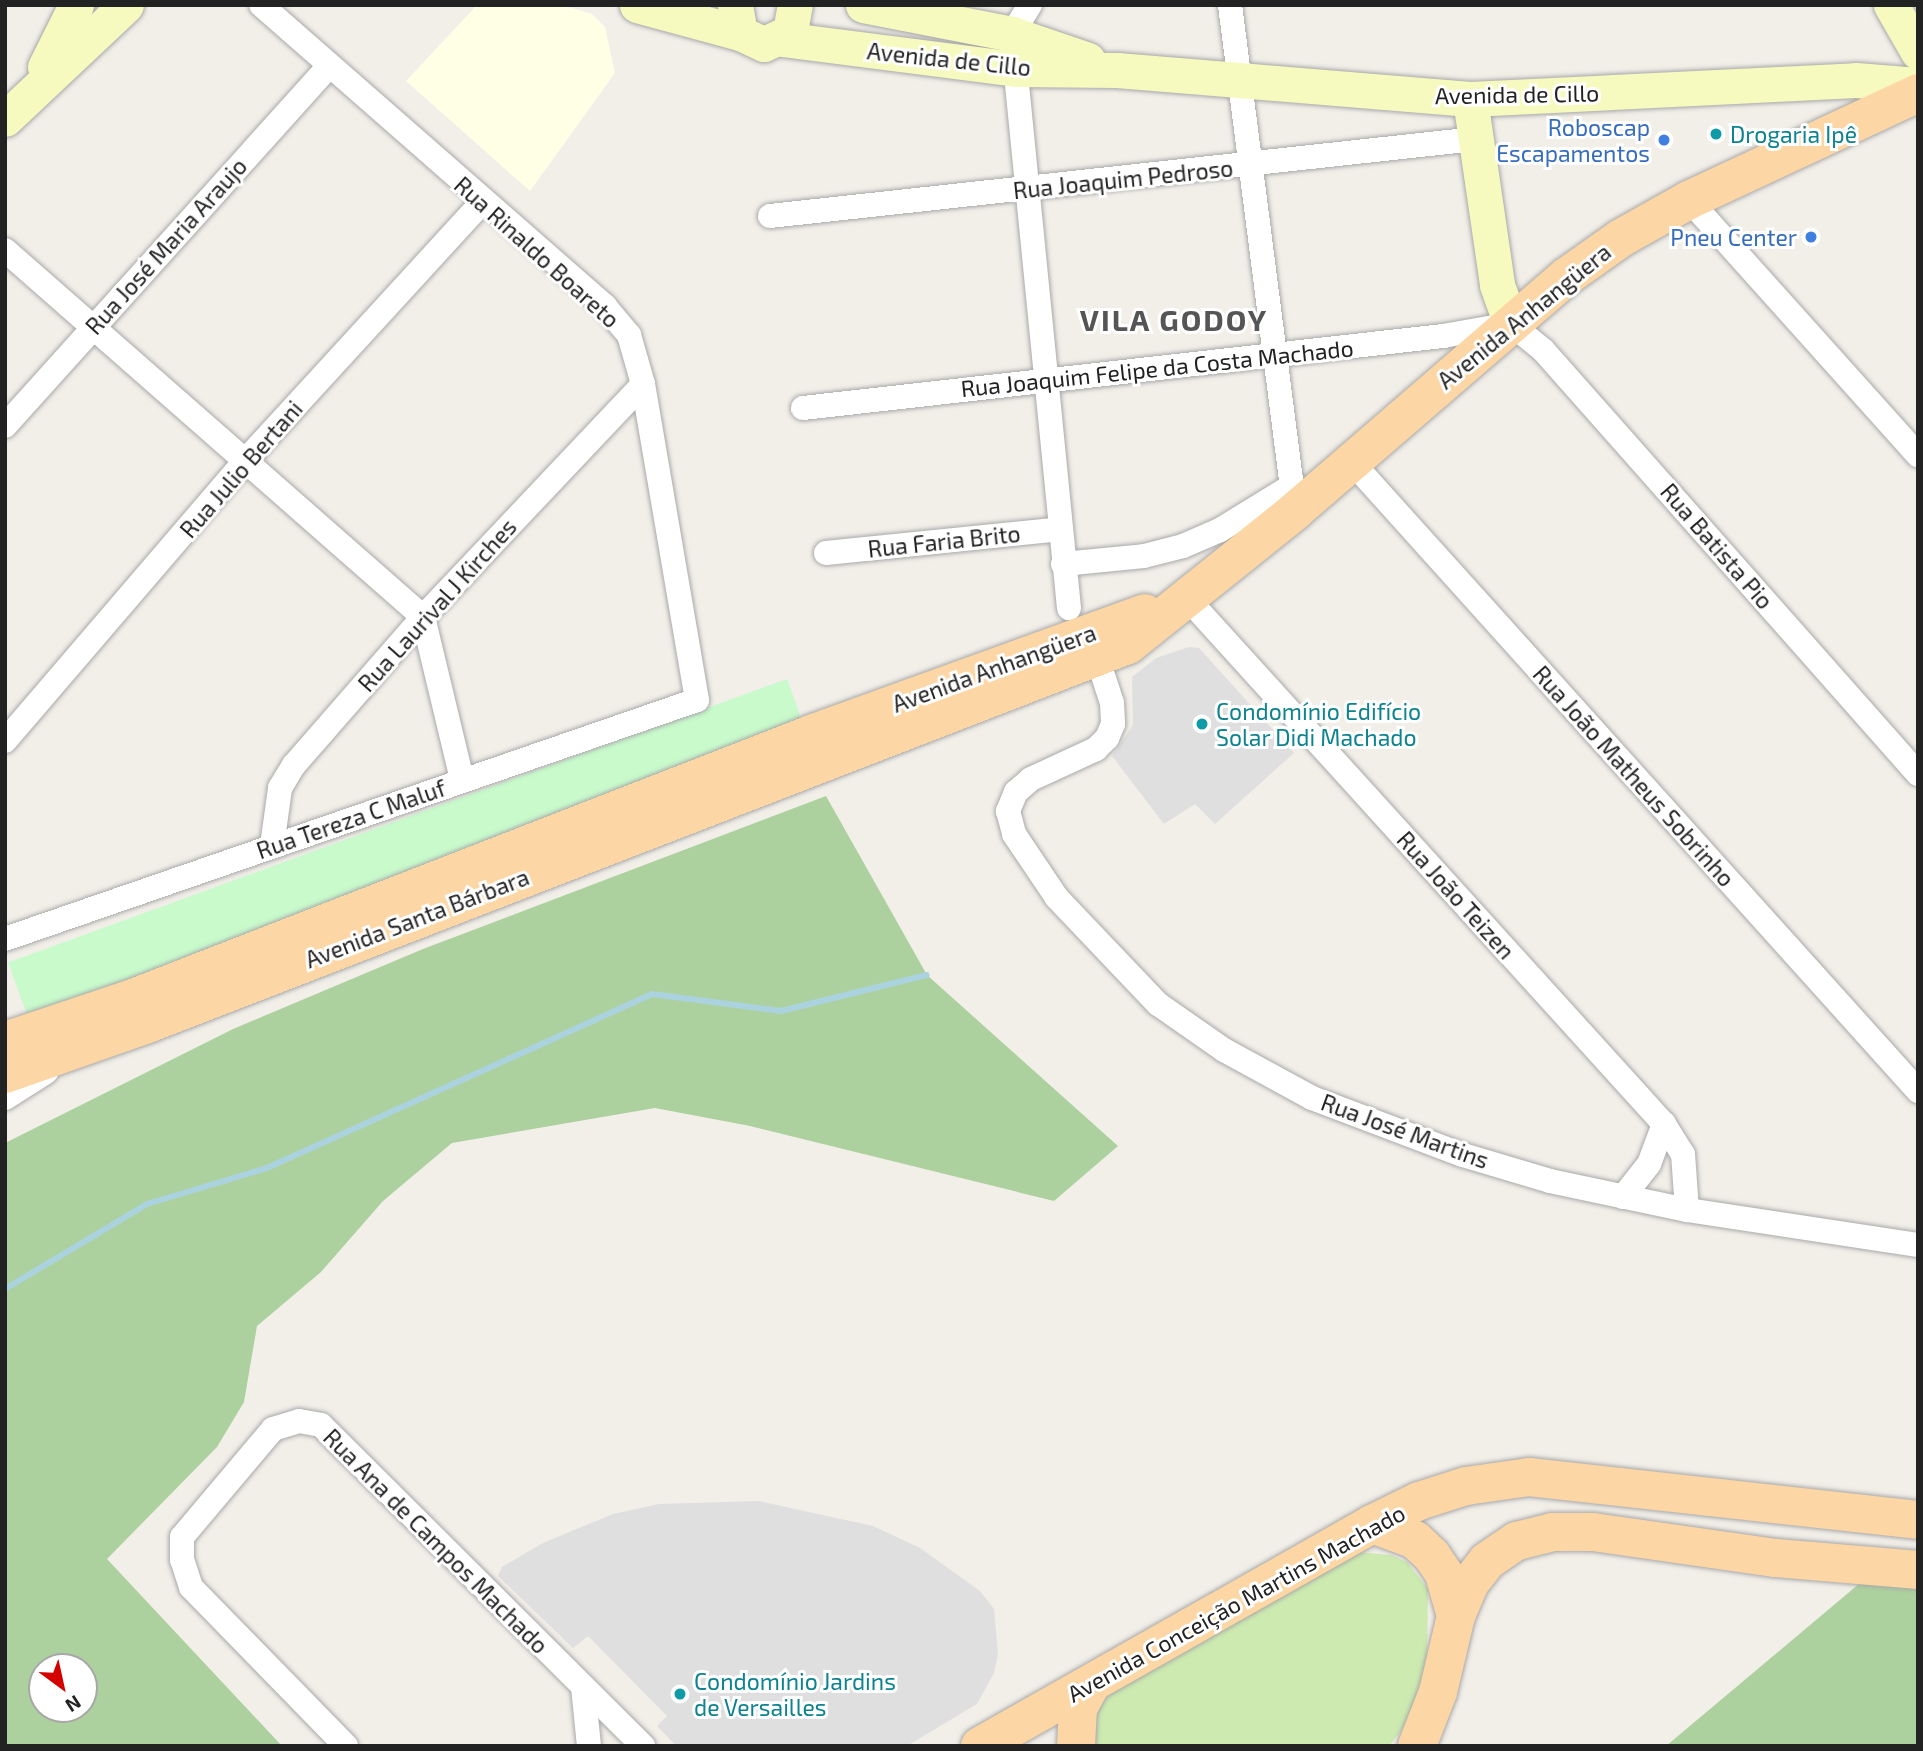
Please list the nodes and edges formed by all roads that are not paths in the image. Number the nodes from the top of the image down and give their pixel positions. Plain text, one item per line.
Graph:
1 (126, 5) edge
2 (261, 5) edge
3 (637, 5) edge
4 (715, 5) edge
5 (795, 5) edge
6 (863, 5) edge
7 (1230, 5) edge
8 (1891, 5) edge
9 (83, 14) edge
10 (681, 17) junction
11 (738, 19) edge
12 (1021, 20) edge
13 (782, 39) junction
14 (1918, 52) edge
15 (328, 67) junction
16 (1016, 69) junction
17 (1117, 70) junction
18 (1240, 82) junction
19 (1918, 85) edge
20 (1918, 93) edge
21 (1470, 99) junction
22 (12, 112) edge
23 (1475, 139) junction
24 (1250, 166) junction
25 (1027, 188) junction
26 (1689, 200) junction
27 (482, 202) junction
28 (770, 216) dead end
29 (5, 250) edge
30 (1511, 324) junction
31 (94, 325) junction
32 (1274, 355) junction
33 (1046, 381) junction
34 (643, 384) junction
35 (803, 408) dead end
36 (5, 426) edge
37 (1918, 455) edge
38 (246, 460) junction
39 (1351, 461) junction
40 (1293, 499) junction
41 (1061, 529) junction
42 (827, 553) dead end
43 (1063, 564) junction
44 (1181, 603) junction
45 (1069, 608) dead end
46 (423, 617) junction
47 (1098, 660) junction
48 (697, 701) joint
49 (5, 741) edge
50 (821, 747) junction
51 (1918, 774) edge
52 (462, 779) junction
53 (272, 846) junction
54 (5, 939) edge
55 (5, 1041) edge
56 (85, 1047) junction
57 (5, 1074) edge
58 (1918, 1091) edge
59 (5, 1098) edge
60 (1664, 1124) junction
61 (1623, 1197) junction
62 (1688, 1210) junction
63 (1918, 1245) edge
64 (1918, 1520) edge
65 (1372, 1524) junction
66 (1918, 1570) edge
67 (1456, 1616) junction
68 (583, 1686) junction
69 (1090, 1686) junction
70 (637, 1744) edge
71 (346, 1746) edge
72 (589, 1746) edge
73 (980, 1746) edge
74 (1076, 1746) edge
75 (1417, 1746) edge

1 - 9 main road
2 - 15 street, Rua Rinaldo Boareto
3 - 10 main road
4 - 10 main road
5 - 13 main road
6 - 12 main road, Avenida de Cillo
7 - 18 street
8 - 14 main road
9 - 22 main road
10 - 11 main road
11 - 13 main road, Avenida de Cillo
12 - 16 street
12 - 17 main road, Avenida de Cillo
13 - 16 main road, Avenida de Cillo
15 - 27 street, Rua Rinaldo Boareto
15 - 31 street, Rua José Maria Araujo
16 - 17 main road, Avenida de Cillo
16 - 25 street
17 - 18 main road, Avenida de Cillo
18 - 21 main road, Avenida de Cillo
18 - 24 street
19 - 21 main road, Avenida de Cillo
20 - 26 main road, Avenida Anhangüera
21 - 23 main road
23 - 24 street, Rua Joaquim Pedroso
23 - 30 main road
24 - 25 street, Rua Joaquim Pedroso
24 - 32 street
25 - 28 street, Rua Joaquim Pedroso
25 - 33 street
26 - 30 main road, Avenida Anhangüera
26 - 37 street
27 - 34 street, Rua Rinaldo Boareto
27 - 38 street, Rua Julio Bertani
29 - 31 street
30 - 32 street, Rua Joaquim Felipe da Costa Machado
30 - 39 main road, Avenida Anhangüera
30 - 51 street, Rua Batista Pio
31 - 36 street, Rua José Maria Araujo
31 - 38 street
32 - 33 street, Rua Joaquim Felipe da Costa Machado
32 - 40 street
33 - 35 street, Rua Joaquim Felipe da Costa Machado
33 - 41 street
34 - 46 street, Rua Laurival J Kirches
34 - 48 street, Rua Rinaldo Boareto
38 - 46 street
38 - 49 street, Rua Julio Bertani
39 - 40 main road, Avenida Anhangüera
39 - 58 street, Rua João Matheus Sobrinho
40 - 43 street
40 - 44 main road, Avenida Anhangüera
41 - 42 street, Rua Faria Brito
41 - 43 street
43 - 45 street
44 - 47 main road, Avenida Anhangüera
44 - 50 main road, Avenida Anhangüera
44 - 60 street, Rua João Teizen
46 - 52 street
46 - 53 street, Rua Laurival J Kirches
47 - 50 main road, Avenida Anhangüera
47 - 61 street, Rua José Martins
48 - 52 street, Rua Tereza C Maluf
50 - 55 main road, Avenida Santa Bárbara
50 - 56 main road, Avenida Santa Bárbara
52 - 53 street, Rua Tereza C Maluf
53 - 54 street, Rua Tereza C Maluf
56 - 57 main road, Avenida Santa Bárbara
56 - 59 street
60 - 61 street
60 - 62 street, Rua João Teizen
61 - 62 street, Rua José Martins
62 - 63 street, Rua José Martins
64 - 65 main road, Avenida Conceição Martins Machado
65 - 67 main road
65 - 69 main road, Avenida Conceição Martins Machado
66 - 67 main road
67 - 75 main road
68 - 70 street, Rua Ana de Campos Machado
68 - 71 street, Rua Ana de Campos Machado
68 - 72 street
69 - 73 main road, Avenida Conceição Martins Machado
69 - 74 main road

